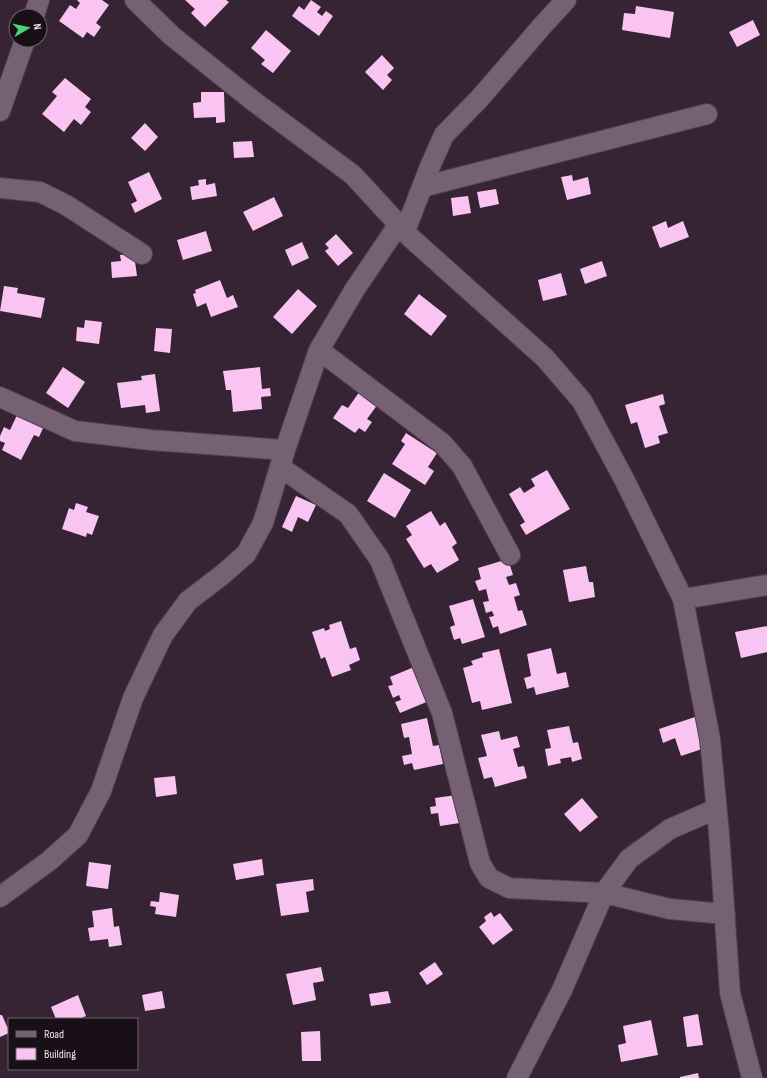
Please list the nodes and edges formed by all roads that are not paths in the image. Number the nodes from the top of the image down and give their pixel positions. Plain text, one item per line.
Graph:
1 (136, 0) edge
2 (566, 0) edge
3 (22, 48) edge
4 (0, 111) edge
5 (707, 114) dead end
6 (422, 187) junction
7 (0, 188) edge
8 (402, 227) junction
9 (142, 254) dead end
10 (319, 350) junction
11 (0, 397) edge
12 (282, 458) junction
13 (510, 555) dead end
14 (767, 585) edge
15 (683, 599) junction
16 (716, 809) junction
17 (604, 893) junction
18 (0, 897) edge
19 (725, 914) junction
20 (516, 1078) edge
21 (752, 1078) edge

1 - 8 street
2 - 6 street
3 - 4 street
5 - 6 street
6 - 8 street
7 - 9 street
8 - 10 street
8 - 15 street
10 - 12 street
10 - 13 street
11 - 12 street
12 - 17 street
12 - 18 street
14 - 15 street
15 - 16 street
16 - 17 street
16 - 19 street
17 - 19 street
17 - 20 street
19 - 21 street

